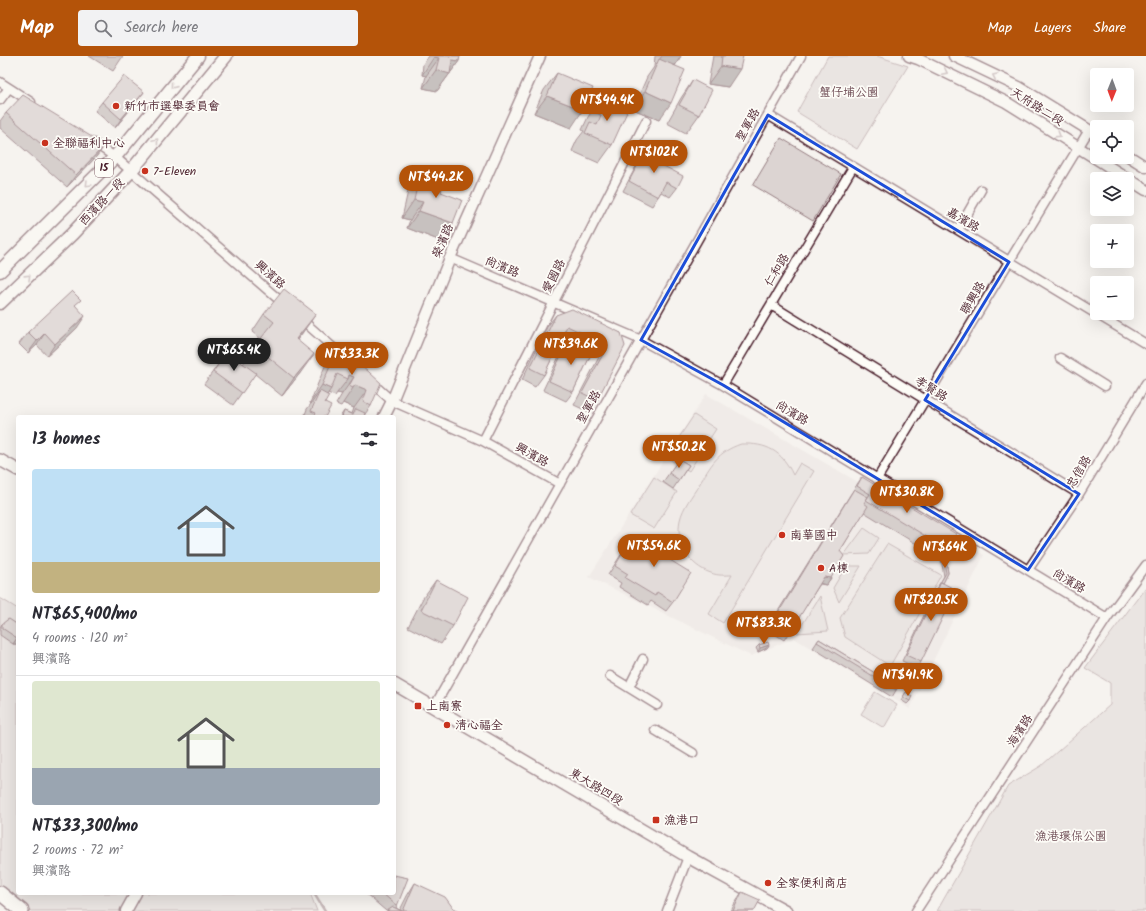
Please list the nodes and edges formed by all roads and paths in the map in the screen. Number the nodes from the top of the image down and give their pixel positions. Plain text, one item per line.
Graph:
1 (198, 56) edge
2 (226, 56) edge
3 (540, 56) edge
4 (801, 56) edge
5 (909, 56) edge
6 (954, 56) edge
7 (0, 82) edge
8 (9, 88) junction
9 (0, 100) edge
10 (37, 106) edge
11 (768, 115) junction
12 (646, 121) dead end
13 (1090, 131) edge
14 (1090, 136) edge
15 (89, 140) edge
16 (1079, 148) junction
17 (115, 157) junction
18 (1134, 159) edge
19 (853, 167) junction
20 (1146, 167) edge
21 (131, 171) junction
22 (981, 190) dead end
23 (1146, 190) edge
24 (958, 230) junction
25 (450, 258) junction
26 (1009, 262) junction
27 (0, 271) edge
28 (554, 302) junction
29 (0, 304) edge
30 (771, 305) junction
31 (641, 340) junction
32 (1146, 344) edge
33 (1060, 358) dead end
34 (1146, 384) edge
35 (723, 385) junction
36 (1105, 386) dead end
37 (925, 400) junction
38 (392, 401) junction
39 (385, 415) edge
40 (483, 441) junction
41 (0, 460) edge
42 (16, 469) edge
43 (877, 478) junction
44 (560, 484) junction
45 (1079, 494) junction
46 (1146, 565) edge
47 (1028, 570) junction
48 (1107, 618) junction
49 (643, 659) dead end
50 (610, 676) dead end
51 (396, 685) edge
52 (628, 687) junction
53 (657, 705) dead end
54 (434, 707) junction
55 (655, 730) dead end
56 (693, 753) dead end
57 (688, 857) junction
58 (0, 893) edge
59 (135, 895) edge
60 (22, 911) edge
61 (126, 911) edge
62 (667, 911) edge
63 (786, 911) edge
64 (916, 911) edge

1 -> 17 main road, 西濱路一段 / 15
21 -> 2 main road, 西濱路一段 / 15
3 - 25 street, 榮濱路
4 - 11 street, 聖軍路
5 -> 16 street, 天府路二段
13 -> 6 street, 天府路二段
7 - 8 street
8 - 9 street
8 - 10 street
11 - 19 street, 嘉濱路
11 - 31 street, 聖軍路
12 - 28 street, 愛國路
14 - 16 street, 聯興路
15 - 17 street, 興濱路
16 - 23 street, 天府路二段
16 - 26 street, 聯興路
17 - 21 street, 興濱路
17 -> 27 main road, 西濱路一段 / 15
18 - 20 street
19 - 24 street, 嘉濱路
19 - 30 street, 仁和路
29 -> 21 main road, 西濱路一段 / 15
21 - 38 street, 興濱路
22 - 24 street
24 - 26 street, 嘉濱路
25 - 28 street, 尚濱路
25 - 38 street, 榮濱路
26 - 32 street, 嘉濱路
26 - 37 street, 聯興路
28 - 31 street, 尚濱路
28 - 40 street, 愛國路
30 - 35 street, 仁和路
30 - 37 street, 孝賢路
31 - 35 street, 尚濱路
31 - 44 street, 聖軍路
33 - 36 street
34 - 45 street, 忠信路
35 - 43 street, 尚濱路
37 - 43 street, 聯興路
37 - 45 street, 孝賢路
38 - 39 street, 榮濱路
38 - 40 street, 興濱路
40 - 44 street, 興濱路
41 - 42 main road
43 - 47 street, 尚濱路
44 - 54 street, 聖軍路
45 - 47 street, 忠信路
46 - 48 street, 海濱路
47 - 48 street, 尚濱路
48 - 64 street, 海濱路
49 - 52 street
50 - 52 street
51 - 54 main road, 東大路四段
52 - 53 street
54 - 57 main road, 東大路四段
55 - 56 street
57 - 62 street
57 - 63 main road, 東大路四段
58 - 60 highway
59 - 61 street

